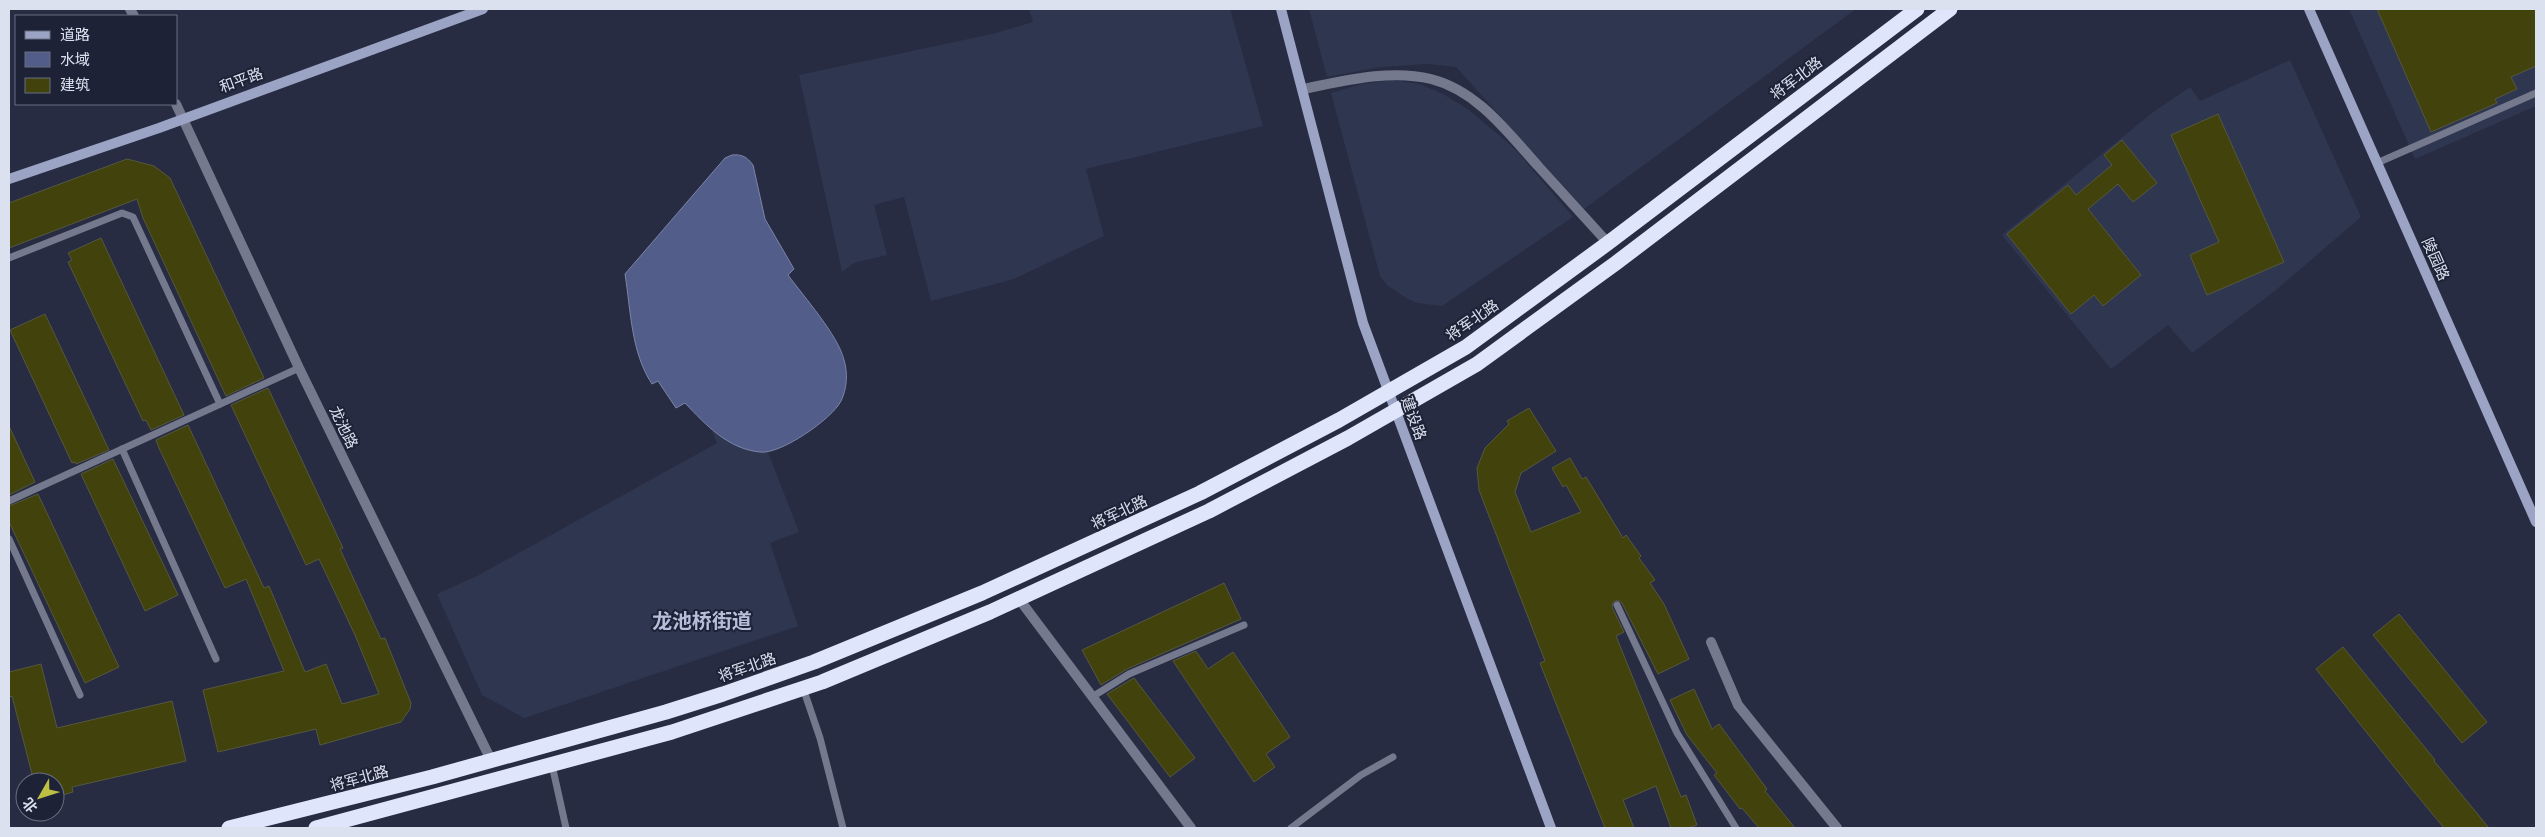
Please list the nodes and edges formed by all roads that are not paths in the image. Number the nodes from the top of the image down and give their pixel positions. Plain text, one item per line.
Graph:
1 (483, 9) edge
2 (1281, 9) edge
3 (1917, 9) edge
4 (1950, 9) edge
5 (2308, 9) edge
6 (1303, 89) junction
7 (2536, 93) edge
8 (176, 105) edge
9 (183, 119) junction
10 (2377, 163) junction
11 (9, 179) edge
12 (1608, 243) junction
13 (9, 258) edge
14 (299, 368) junction
15 (1388, 391) junction
16 (220, 404) junction
17 (1396, 411) junction
18 (122, 449) junction
19 (9, 501) edge
20 (2536, 522) edge
21 (9, 539) edge
22 (1019, 599) junction
23 (1617, 605) dead end
24 (1244, 625) dead end
25 (1711, 642) dead end
26 (216, 659) dead end
27 (803, 688) junction
28 (80, 695) dead end
29 (1092, 696) junction
30 (1393, 756) dead end
31 (491, 760) junction
32 (552, 765) junction
33 (229, 828) edge
34 (316, 828) edge
35 (566, 828) edge
36 (843, 828) edge
37 (1191, 828) edge
38 (1291, 828) edge
39 (1551, 828) edge
40 (1736, 828) edge
41 (1837, 828) edge

1 - 9 street, 和平路
2 - 6 street, 建设路
3 - 12 highway, 将军北路
4 - 17 highway
5 - 10 street, 陵园路
6 - 12 street
6 - 15 street, 建设路
7 - 10 lane
8 - 9 street, 龙池路
9 - 11 street, 和平路
9 - 14 street, 龙池路
10 - 20 street, 陵园路
12 - 15 highway, 将军北路
13 - 16 lane
14 - 16 lane
14 - 31 street, 龙池路
15 - 17 street, 建设路
15 - 31 highway, 将军北路
16 - 18 lane
17 - 22 highway
17 - 39 street, 建设路
18 - 19 lane
18 - 26 lane
21 - 28 lane
22 - 27 highway
22 - 29 street
23 - 40 lane
24 - 29 lane
25 - 41 street
27 - 32 highway
27 - 36 lane
29 - 37 street
30 - 38 lane
31 - 33 highway, 将军北路
32 - 34 highway
32 - 35 lane

